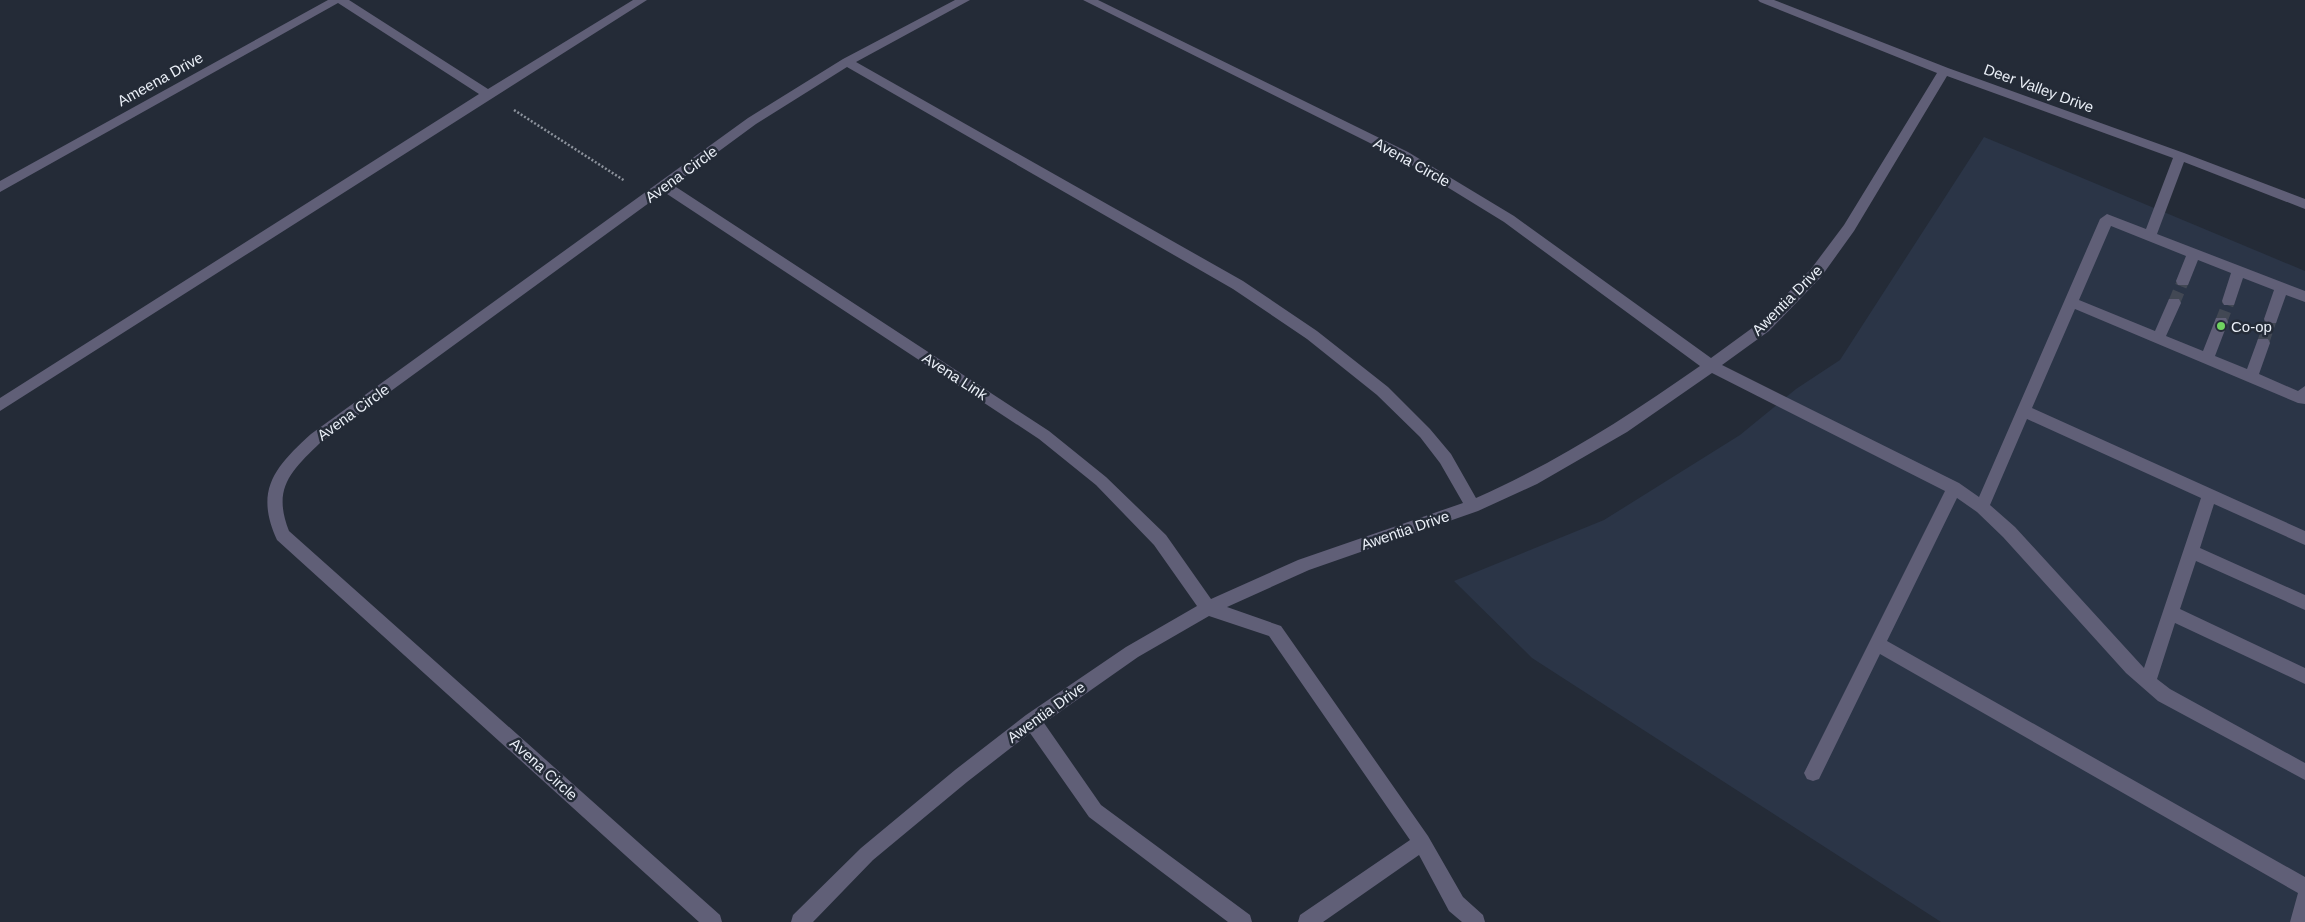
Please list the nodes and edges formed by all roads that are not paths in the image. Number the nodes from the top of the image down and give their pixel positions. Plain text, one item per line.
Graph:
1 (336, 0) edge
2 (341, 0) edge
3 (641, 0) edge
4 (964, 0) edge
5 (1088, 0) edge
6 (1764, 0) edge
7 (847, 62) junction
8 (1944, 71) junction
9 (488, 94) junction
10 (2180, 156) junction
11 (1, 186) edge
12 (664, 186) junction
13 (2305, 204) edge
14 (2150, 236) junction
15 (2194, 253) junction
16 (2239, 271) junction
17 (2182, 281) tunnel mouth
18 (2281, 288) junction
19 (2305, 297) edge
20 (2229, 301) tunnel mouth
21 (2071, 302) junction
22 (2174, 302) tunnel mouth
23 (2271, 319) tunnel mouth
24 (2221, 322) tunnel mouth
25 (2158, 339) junction
26 (2263, 343) tunnel mouth
27 (2207, 358) junction
28 (1711, 366) junction
29 (2251, 377) junction
30 (2304, 397) edge
31 (0, 404) edge
32 (2024, 411) junction
33 (1954, 488) junction
34 (2209, 496) junction
35 (1474, 506) junction
36 (1982, 507) junction
37 (2305, 538) edge
38 (2190, 551) junction
39 (2305, 603) edge
40 (1208, 608) junction
41 (2171, 613) junction
42 (1877, 644) junction
43 (2305, 676) edge
44 (2148, 681) junction
45 (1032, 721) junction
46 (2305, 772) edge
47 (1813, 773) dead end
48 (1422, 842) junction
49 (2305, 887) edge
50 (2305, 899) edge
51 (713, 922) edge
52 (800, 922) edge
53 (1243, 922) edge
54 (1308, 922) edge
55 (1476, 922) edge
56 (2299, 922) edge

1 - 11 street, Ameena Drive
2 - 9 street
3 - 9 street
4 - 7 street, Avena Circle
5 - 28 street, Avena Circle
6 - 8 street, Deer Valley Drive
7 - 12 street, Avena Circle
7 - 35 street
8 - 10 street, Deer Valley Drive
8 - 28 street, Awentia Drive
9 - 31 street
10 - 13 street, Deer Valley Drive
10 - 14 street
12 - 40 street, Avena Link
12 - 51 street, Avena Circle
14 - 15 street
14 - 21 street
15 - 16 street
15 - 17 street
16 - 18 street
16 - 20 street
18 - 19 street
18 - 23 street
21 - 25 street
21 - 32 street
22 - 25 street
24 - 27 street
25 - 27 street
26 - 29 street
27 - 29 street
28 - 33 street, Avena Circle
28 - 35 street, Awentia Drive
29 - 30 street
32 - 34 street
32 - 36 street
33 - 36 street, Avena Circle
33 - 42 street
34 - 37 street
34 - 38 street
35 - 40 street, Awentia Drive
36 - 44 street, Avena Circle
38 - 39 street
38 - 41 street
40 - 45 street, Awentia Drive
40 - 48 street
41 - 43 street
41 - 44 street
42 - 47 street
42 - 49 street
44 - 46 street, Avena Circle
45 - 52 street, Awentia Drive
45 - 53 street
48 - 54 street
48 - 55 street
50 - 56 street

